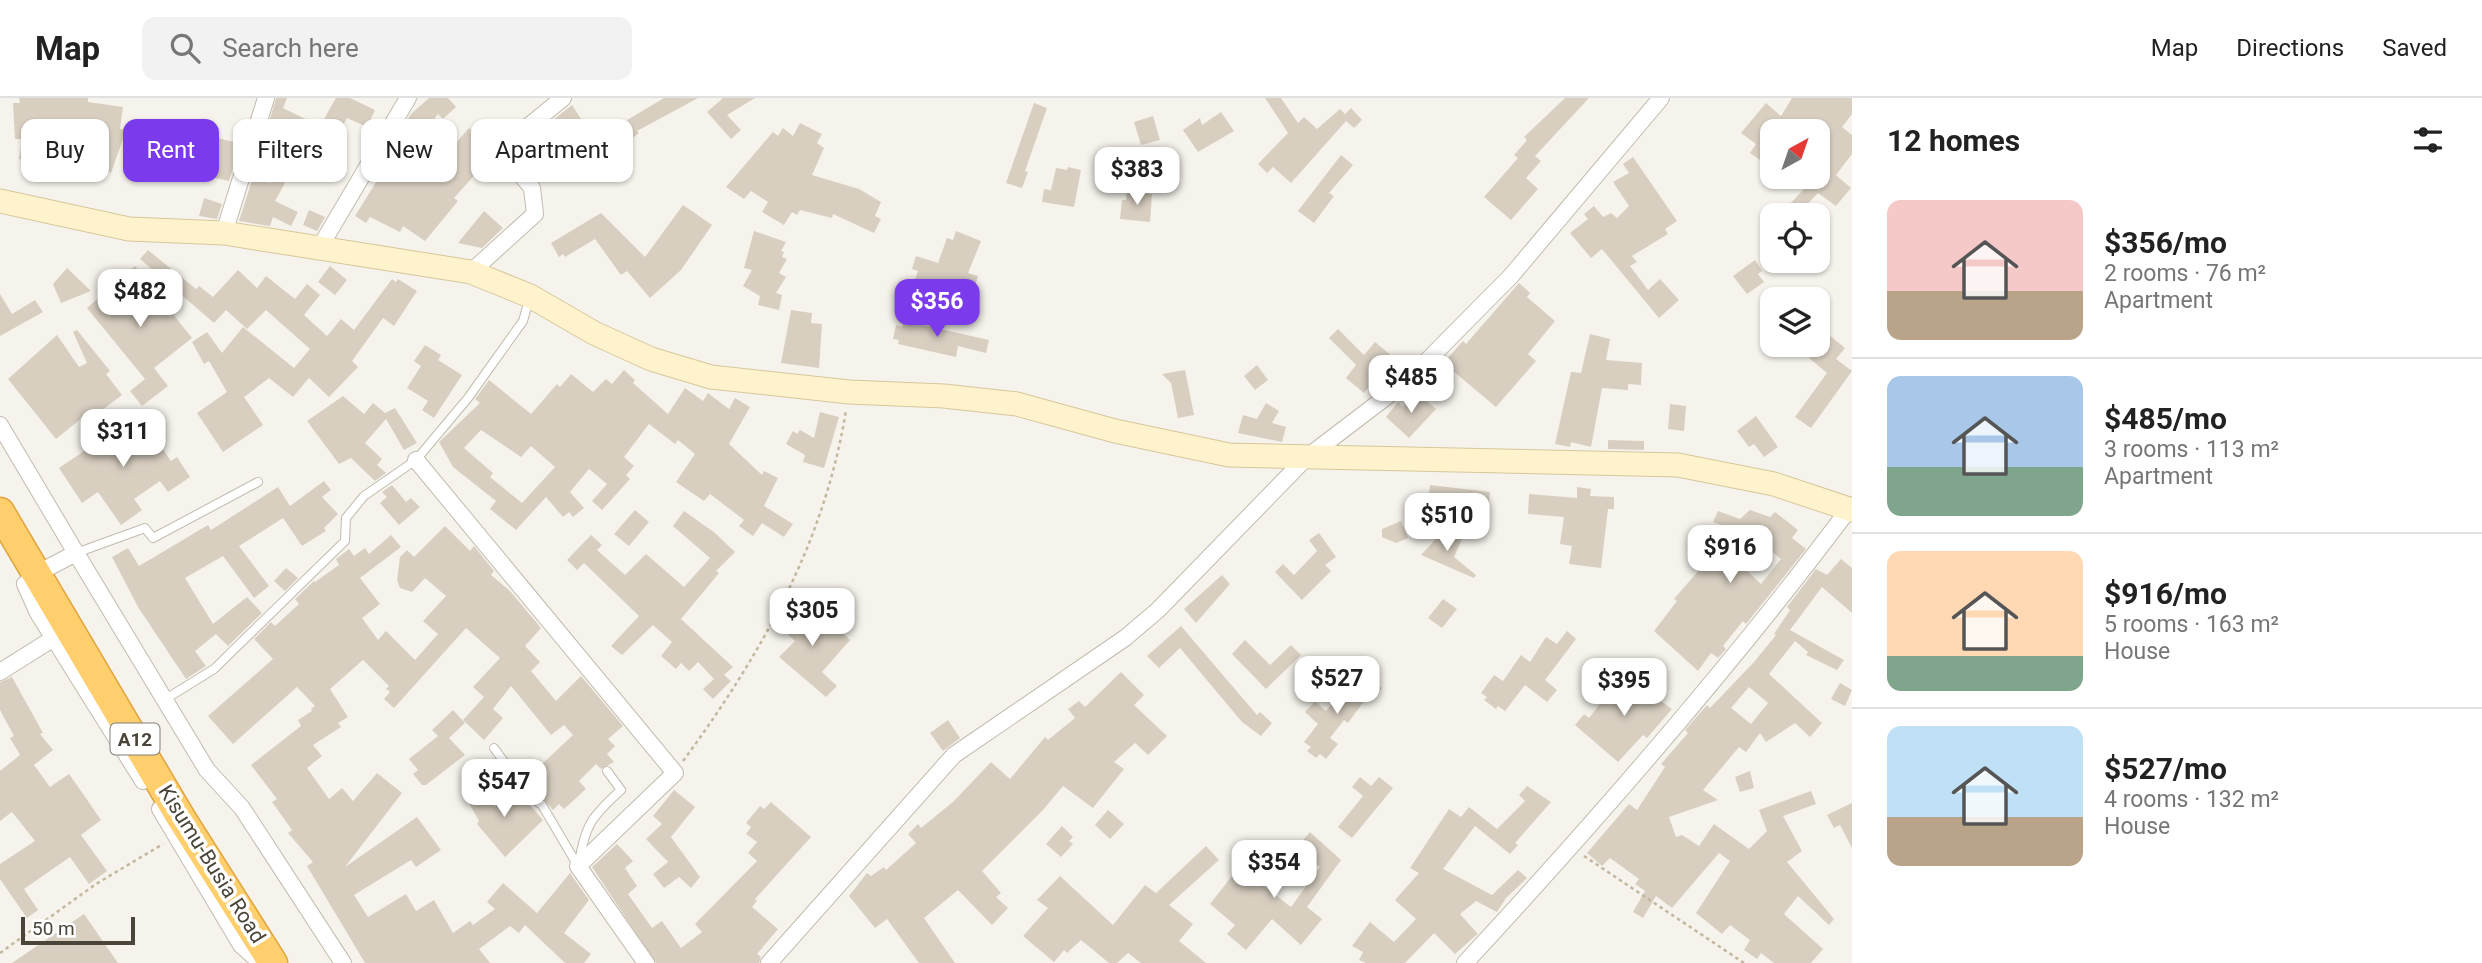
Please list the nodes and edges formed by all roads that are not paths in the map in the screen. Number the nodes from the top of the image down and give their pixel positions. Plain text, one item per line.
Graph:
1 (267, 98) edge
2 (408, 98) edge
3 (563, 98) edge
4 (1661, 98) edge
5 (0, 201) edge
6 (224, 233) junction
7 (320, 247) junction
8 (471, 272) junction
9 (530, 296) junction
10 (0, 425) edge
11 (1306, 458) junction
12 (416, 460) junction
13 (258, 482) dead end
14 (1851, 510) edge
15 (0, 512) edge
16 (76, 553) junction
17 (38, 573) junction
18 (54, 638) junction
19 (0, 672) edge
20 (164, 700) junction
21 (494, 748) dead end
22 (607, 771) dead end
23 (578, 866) junction
24 (271, 960) edge
25 (343, 963) edge
26 (646, 963) edge
27 (769, 963) edge
28 (1465, 963) edge

1 - 6 street
2 - 7 street
3 - 8 street
4 - 11 street
5 - 6 street
6 - 7 street
7 - 8 street
8 - 9 street
9 - 11 street
9 - 12 lane
10 - 16 street
11 - 14 street
11 - 27 street
12 - 20 lane
12 - 23 street
13 - 16 lane
14 - 28 street
15 - 17 highway, Kisumu-Busia Road / A12
16 - 17 street
16 - 20 street
17 - 18 street
17 - 24 highway, Kisumu-Busia Road / A12
18 - 19 street
18 - 24 street
20 - 25 street
21 - 23 lane
22 - 23 lane
23 - 26 street

